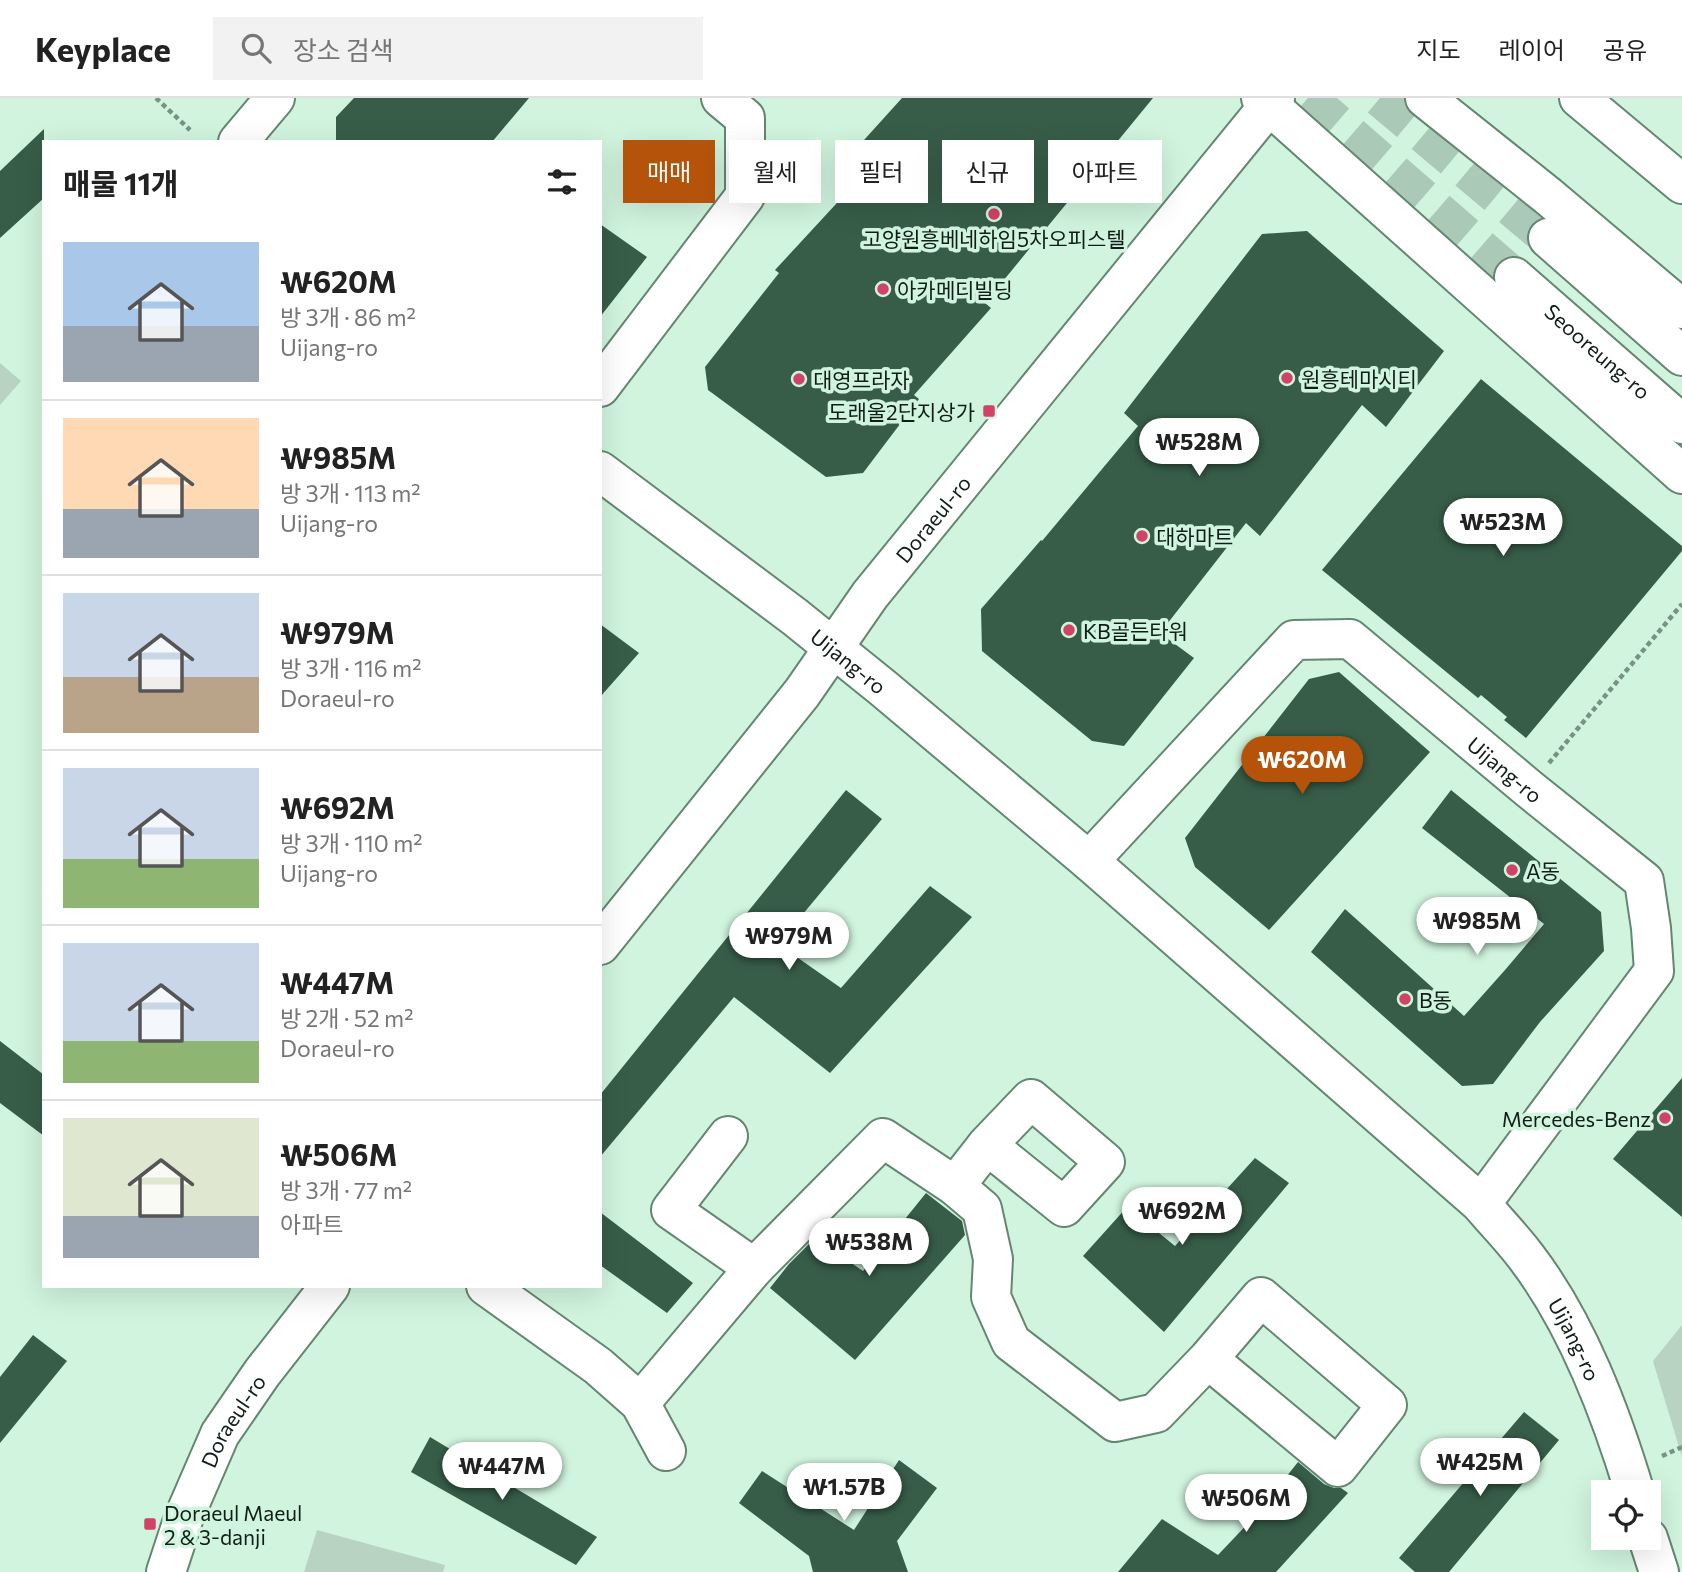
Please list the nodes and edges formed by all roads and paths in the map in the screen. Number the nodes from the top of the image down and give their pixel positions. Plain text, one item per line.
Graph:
1 (156, 98) edge
2 (275, 98) edge
3 (721, 98) edge
4 (1425, 98) edge
5 (1579, 98) edge
6 (1268, 100) edge
7 (190, 130) dead end
8 (241, 140) edge
9 (1682, 184) edge
10 (1548, 238) tunnel mouth
11 (1514, 277) tunnel mouth
12 (1682, 309) edge
13 (1682, 356) edge
14 (602, 384) edge
15 (1682, 424) edge
16 (602, 473) edge
17 (1682, 474) edge
18 (1682, 604) edge
19 (834, 648) junction
20 (1549, 764) dead end
21 (1089, 861) junction
22 (602, 943) edge
23 (728, 1136) dead end
24 (987, 1145) dead end
25 (955, 1186) junction
26 (1481, 1204) junction
27 (754, 1268) junction
28 (328, 1288) edge
29 (489, 1288) edge
30 (1208, 1359) junction
31 (640, 1404) junction
32 (1682, 1447) edge
33 (667, 1451) dead end
34 (1662, 1456) dead end
35 (1631, 1480) edge
36 (1652, 1550) edge
37 (166, 1572) edge
38 (1659, 1572) edge

1 - 7 path
2 - 8 street
3 - 14 street
4 - 12 street
5 - 9 street
6 - 17 street
6 - 19 street, Doraeul-ro
10 - 13 street
11 - 15 street, Seooreung-ro
16 - 19 street, Uijang-ro
18 - 20 path
19 - 21 street, Uijang-ro
19 - 22 street, Doraeul-ro
21 - 26 street, Uijang-ro
21 - 26 street, Uijang-ro
23 - 27 street
24 - 25 street
25 - 27 street
25 - 30 street
26 - 35 street, Uijang-ro
27 - 31 street
28 - 37 street, Doraeul-ro
29 - 31 street
30 - 30 street
31 - 33 street
32 - 34 path
36 - 38 street

